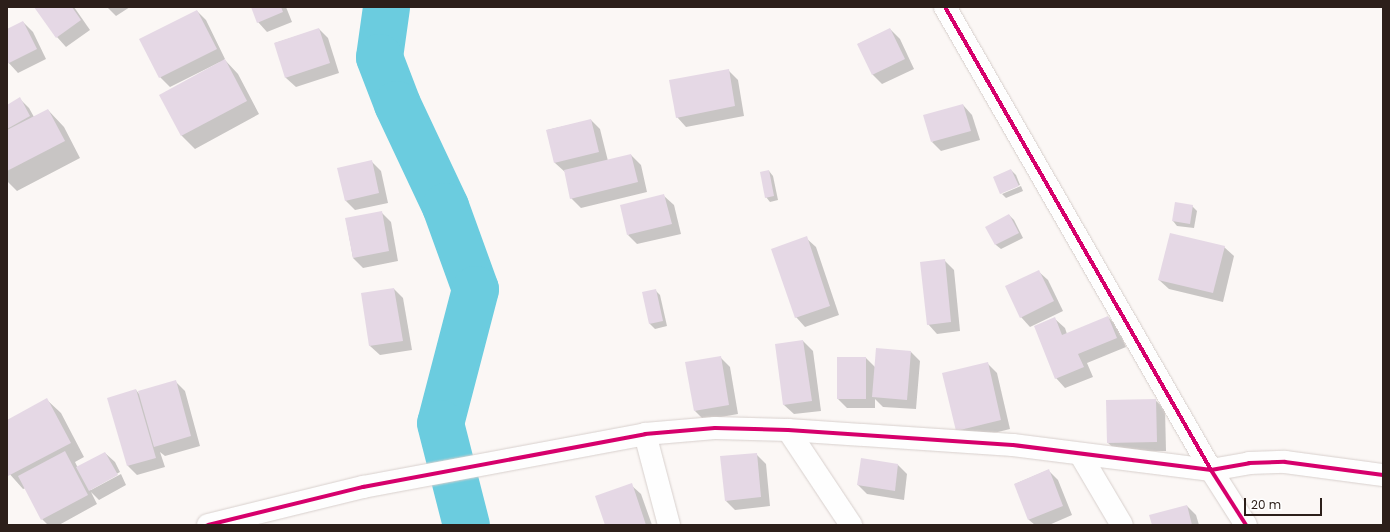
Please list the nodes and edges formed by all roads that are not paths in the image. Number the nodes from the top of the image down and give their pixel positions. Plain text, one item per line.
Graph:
1 (945, 7) edge
2 (788, 430) junction
3 (645, 434) junction
4 (1080, 454) junction
5 (1211, 470) junction
6 (1383, 475) edge
7 (208, 525) edge
8 (669, 525) edge
9 (851, 525) edge
10 (1122, 525) edge
11 (1246, 525) edge

1 - 5 street
2 - 3 street
2 - 4 street
2 - 9 street
3 - 7 street
3 - 8 street
4 - 5 street
4 - 10 street
5 - 6 street
5 - 11 street

